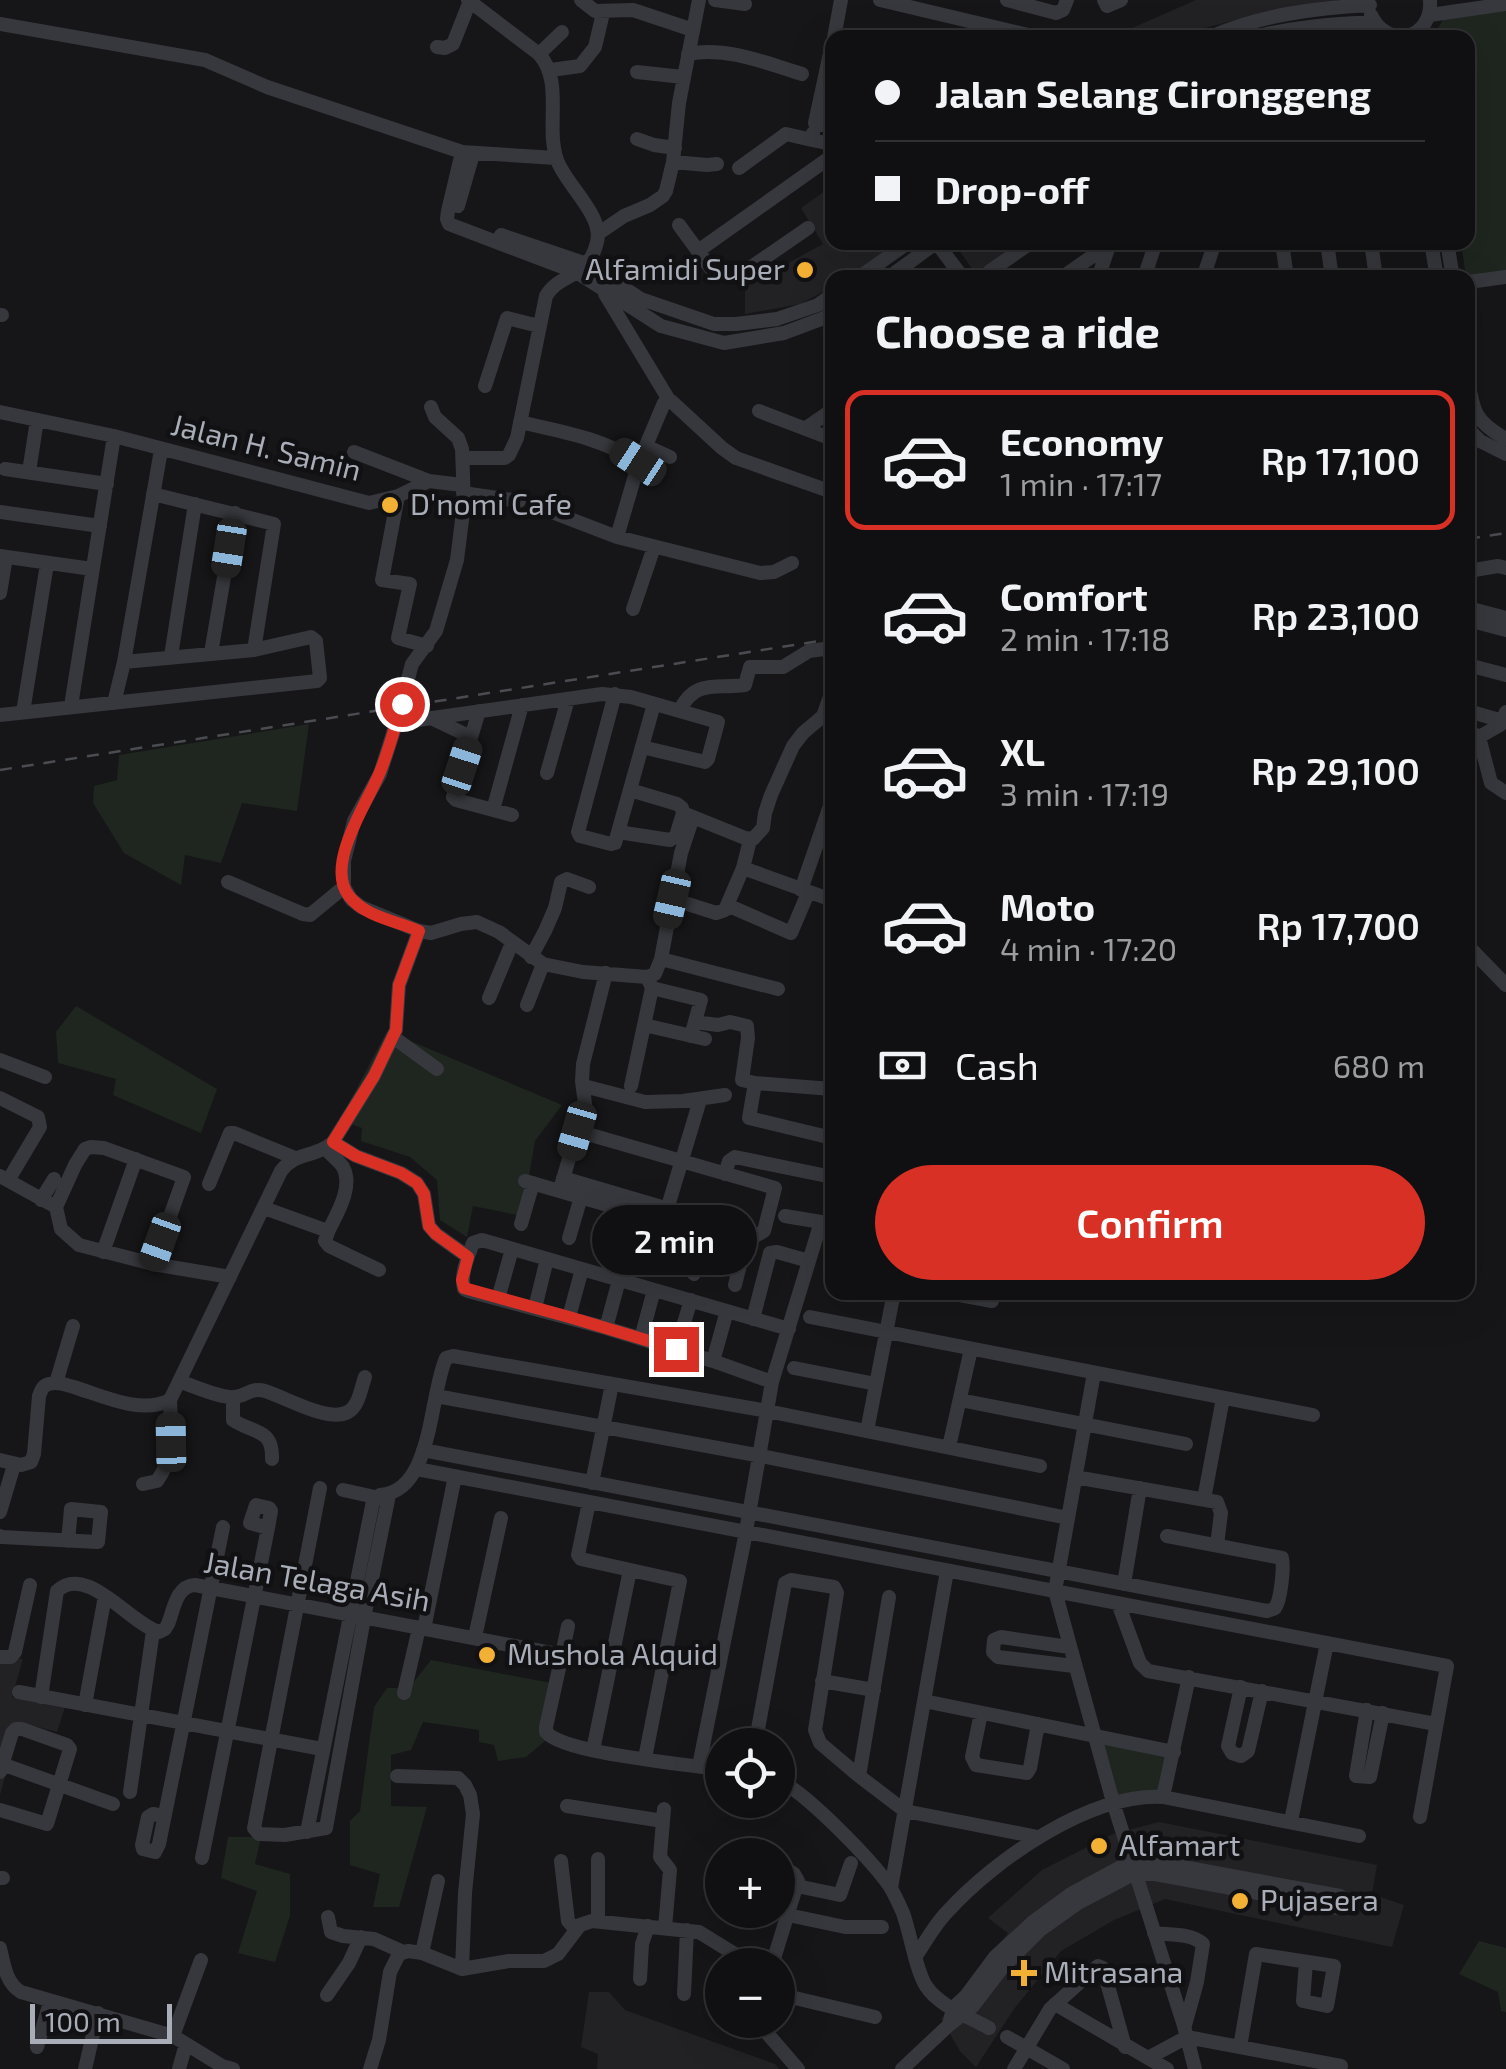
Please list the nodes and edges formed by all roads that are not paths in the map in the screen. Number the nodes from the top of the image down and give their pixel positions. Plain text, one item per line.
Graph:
1 (699, 0) edge
2 (715, 0) edge
3 (842, 0) edge
4 (880, 0) edge
5 (1006, 0) edge
6 (1067, 0) edge
7 (1121, 0) edge
8 (468, 1) edge
9 (584, 1) edge
10 (1104, 2) edge
11 (1370, 2) edge
12 (745, 4) dead end
13 (1506, 4) edge
14 (488, 5) edge
15 (1430, 8) edge
16 (603, 12) junction
17 (1374, 22) junction
18 (0, 24) edge
19 (693, 30) junction
20 (837, 30) edge
21 (1007, 30) edge
22 (1227, 30) edge
23 (1279, 30) edge
24 (1382, 30) edge
25 (1417, 30) edge
26 (562, 32) dead end
27 (436, 47) dead end
28 (540, 54) junction
29 (688, 54) junction
30 (550, 70) junction
31 (637, 72) dead end
32 (802, 74) dead end
33 (684, 77) junction
34 (825, 91) edge
35 (815, 123) junction
36 (825, 125) edge
37 (637, 139) dead end
38 (812, 140) junction
39 (825, 143) edge
40 (467, 153) junction
41 (674, 155) junction
42 (556, 158) junction
43 (825, 161) edge
44 (717, 164) dead end
45 (739, 168) dead end
46 (679, 225) dead end
47 (808, 228) dead end
48 (599, 233) junction
49 (898, 250) edge
50 (926, 250) edge
51 (941, 250) edge
52 (1021, 250) edge
53 (1100, 250) edge
54 (698, 251) junction
55 (582, 269) junction
56 (869, 270) edge
57 (899, 270) edge
58 (957, 270) edge
59 (993, 270) edge
60 (1072, 270) edge
61 (1506, 277) edge
62 (1475, 281) edge
63 (603, 290) junction
64 (825, 300) edge
65 (825, 318) edge
66 (697, 320) junction
67 (539, 326) junction
68 (690, 334) junction
69 (486, 386) dead end
70 (669, 400) junction
71 (431, 407) dead end
72 (759, 411) dead end
73 (0, 412) edge
74 (1475, 412) edge
75 (825, 415) edge
76 (520, 422) junction
77 (37, 424) junction
78 (806, 428) junction
79 (825, 436) edge
80 (1475, 437) edge
81 (114, 439) junction
82 (1506, 440) edge
83 (646, 446) junction
84 (161, 450) junction
85 (354, 452) dead end
86 (1506, 454) edge
87 (670, 456) dead end
88 (463, 458) junction
89 (638, 462) junction
90 (5, 469) dead end
91 (29, 472) junction
92 (430, 481) junction
93 (107, 484) junction
94 (463, 489) junction
95 (825, 490) edge
96 (154, 494) junction
97 (398, 496) junction
98 (520, 501) dead end
99 (195, 504) junction
100 (544, 509) dead end
101 (0, 512) edge
102 (235, 514) junction
103 (100, 526) junction
104 (617, 537) junction
105 (654, 547) junction
106 (3, 557) edge
107 (792, 563) dead end
108 (47, 564) junction
109 (1506, 568) edge
110 (92, 569) junction
111 (1475, 569) edge
112 (0, 594) edge
113 (634, 609) dead end
114 (1475, 610) edge
115 (1506, 618) edge
116 (1475, 622) edge
117 (1506, 630) edge
118 (427, 646) junction
119 (825, 649) edge
120 (254, 650) junction
121 (212, 653) junction
122 (171, 656) junction
123 (124, 662) junction
124 (1475, 667) edge
125 (1506, 676) edge
126 (615, 694) junction
127 (568, 699) junction
128 (114, 704) junction
129 (654, 704) junction
130 (522, 705) junction
131 (71, 706) junction
132 (680, 710) junction
133 (479, 711) junction
134 (23, 712) junction
135 (1475, 713) edge
136 (0, 714) edge
137 (1504, 717) edge
138 (430, 718) junction
139 (825, 718) edge
140 (395, 727) junction
141 (1475, 733) edge
142 (471, 737) junction
143 (1475, 740) edge
144 (642, 747) junction
145 (547, 773) dead end
146 (630, 790) junction
147 (1506, 793) edge
148 (493, 810) junction
149 (512, 815) dead end
150 (688, 815) junction
151 (825, 823) edge
152 (618, 832) junction
153 (750, 840) junction
154 (743, 868) junction
155 (228, 882) dead end
156 (344, 887) junction
157 (589, 887) dead end
158 (804, 892) junction
159 (825, 898) edge
160 (672, 899) junction
161 (728, 905) junction
162 (419, 931) junction
163 (512, 943) junction
164 (1475, 953) edge
165 (660, 959) junction
166 (537, 960) junction
167 (606, 973) junction
168 (649, 983) junction
169 (1506, 985) edge
170 (778, 989) dead end
171 (489, 998) dead end
172 (528, 1004) dead end
173 (644, 1025) junction
174 (697, 1032) junction
175 (393, 1037) junction
176 (0, 1060) edge
177 (436, 1068) dead end
178 (45, 1077) dead end
179 (755, 1084) junction
180 (584, 1086) junction
181 (632, 1086) dead end
182 (825, 1089) edge
183 (725, 1095) dead end
184 (0, 1098) edge
185 (700, 1100) junction
186 (666, 1102) junction
187 (692, 1122) junction
188 (577, 1131) junction
189 (825, 1136) edge
190 (329, 1145) junction
191 (295, 1158) junction
192 (136, 1159) junction
193 (680, 1163) junction
194 (783, 1165) junction
195 (725, 1174) junction
196 (825, 1175) edge
197 (5, 1178) edge
198 (54, 1179) dead end
199 (209, 1184) dead end
200 (562, 1185) junction
201 (774, 1188) junction
202 (581, 1197) junction
203 (41, 1200) junction
204 (56, 1207) junction
205 (264, 1208) junction
206 (624, 1210) junction
207 (665, 1215) junction
208 (785, 1216) dead end
209 (825, 1223) edge
210 (521, 1224) dead end
211 (825, 1227) edge
212 (328, 1232) junction
213 (706, 1234) junction
214 (569, 1238) dead end
215 (512, 1249) junction
216 (104, 1252) junction
217 (610, 1253) dead end
218 (468, 1257) junction
219 (547, 1259) junction
220 (809, 1261) junction
221 (152, 1264) junction
222 (650, 1266) dead end
223 (582, 1269) junction
224 (379, 1270) dead end
225 (694, 1274) dead end
226 (230, 1277) junction
227 (619, 1280) junction
228 (735, 1285) dead end
229 (654, 1290) junction
230 (498, 1299) junction
231 (690, 1300) junction
232 (892, 1300) edge
233 (982, 1300) edge
234 (992, 1302) dead end
235 (535, 1308) junction
236 (727, 1311) junction
237 (569, 1317) junction
238 (810, 1317) dead end
239 (754, 1318) junction
240 (73, 1326) dead end
241 (606, 1328) junction
242 (790, 1329) junction
243 (886, 1333) junction
244 (641, 1338) junction
245 (676, 1349) junction
246 (971, 1350) junction
247 (712, 1360) junction
248 (794, 1368) dead end
249 (1094, 1373) junction
250 (365, 1377) dead end
251 (181, 1382) junction
252 (772, 1382) junction
253 (56, 1383) junction
254 (612, 1384) junction
255 (876, 1384) junction
256 (436, 1396) junction
257 (233, 1398) junction
258 (1223, 1398) junction
259 (170, 1400) junction
260 (960, 1400) junction
261 (767, 1411) junction
262 (1312, 1415) dead end
263 (1085, 1426) junction
264 (604, 1427) junction
265 (867, 1431) junction
266 (1186, 1444) dead end
267 (949, 1448) junction
268 (423, 1450) junction
269 (759, 1456) junction
270 (272, 1459) dead end
271 (7, 1462) edge
272 (1040, 1466) dead end
273 (417, 1470) junction
274 (455, 1476) junction
275 (1075, 1476) junction
276 (592, 1483) junction
277 (143, 1484) dead end
278 (320, 1488) dead end
279 (1140, 1488) junction
280 (343, 1490) dead end
281 (382, 1496) junction
282 (1204, 1499) junction
283 (589, 1502) junction
284 (0, 1512) edge
285 (750, 1512) junction
286 (501, 1518) dead end
287 (1068, 1518) junction
288 (224, 1526) dead end
289 (268, 1528) dead end
290 (746, 1531) junction
291 (0, 1536) edge
292 (1166, 1536) dead end
293 (68, 1541) dead end
294 (1217, 1544) junction
295 (630, 1570) junction
296 (947, 1571) junction
297 (1058, 1572) junction
298 (1124, 1584) junction
299 (30, 1585) dead end
300 (212, 1588) junction
301 (1055, 1591) junction
302 (105, 1596) junction
303 (255, 1596) junction
304 (889, 1597) dead end
305 (1118, 1603) junction
306 (296, 1604) junction
307 (356, 1616) junction
308 (568, 1626) dead end
309 (421, 1629) junction
310 (153, 1631) junction
311 (475, 1637) junction
312 (1327, 1643) junction
313 (1069, 1647) junction
314 (562, 1655) junction
315 (0, 1657) edge
316 (1074, 1666) junction
317 (1190, 1677) junction
318 (822, 1681) junction
319 (1242, 1686) junction
320 (874, 1690) junction
321 (1262, 1691) junction
322 (19, 1692) dead end
323 (404, 1693) dead end
324 (41, 1696) junction
325 (1315, 1700) junction
326 (924, 1701) junction
327 (84, 1705) junction
328 (1367, 1710) junction
329 (981, 1712) junction
330 (1383, 1713) junction
331 (140, 1714) junction
332 (184, 1722) junction
333 (1038, 1724) junction
334 (1436, 1724) junction
335 (757, 1728) edge
336 (228, 1732) junction
337 (1093, 1735) junction
338 (271, 1740) junction
339 (322, 1749) junction
340 (593, 1750) junction
341 (1174, 1752) junction
342 (644, 1758) junction
343 (699, 1766) junction
344 (705, 1767) edge
345 (1, 1768) edge
346 (397, 1776) dead end
347 (859, 1776) junction
348 (60, 1787) junction
349 (795, 1791) edge
350 (130, 1792) dead end
351 (1164, 1797) junction
352 (1113, 1802) junction
353 (113, 1804) dead end
354 (567, 1806) dead end
355 (0, 1810) edge
356 (905, 1811) junction
357 (164, 1816) dead end
358 (1420, 1817) dead end
359 (1291, 1821) junction
360 (307, 1832) junction
361 (1359, 1836) dead end
362 (1038, 1837) junction
363 (897, 1848) junction
364 (202, 1858) dead end
365 (598, 1859) dead end
366 (560, 1861) dead end
367 (852, 1864) dead end
368 (1133, 1867) junction
369 (874, 1868) junction
370 (795, 1875) edge
371 (438, 1882) dead end
372 (797, 1886) junction
373 (891, 1888) junction
374 (795, 1892) edge
375 (795, 1916) edge
376 (328, 1917) dead end
377 (598, 1921) junction
378 (648, 1926) junction
379 (666, 1928) junction
380 (882, 1928) dead end
381 (575, 1929) junction
382 (687, 1930) junction
383 (1154, 1933) junction
384 (361, 1937) junction
385 (0, 1948) edge
386 (725, 1948) edge
387 (402, 1952) junction
388 (422, 1952) junction
389 (916, 1956) junction
390 (201, 1960) dead end
391 (1306, 1962) dead end
392 (462, 1969) junction
393 (640, 1979) dead end
394 (4, 1981) edge
395 (684, 1994) dead end
396 (326, 1995) dead end
397 (795, 1998) edge
398 (50, 2002) junction
399 (1055, 2004) junction
400 (959, 2011) junction
401 (98, 2014) junction
402 (875, 2018) dead end
403 (989, 2028) dead end
404 (1185, 2031) junction
405 (1007, 2036) dead end
406 (771, 2038) edge
407 (180, 2040) junction
408 (37, 2047) dead end
409 (1028, 2047) junction
410 (1126, 2047) junction
411 (1246, 2048) junction
412 (1148, 2058) junction
413 (1306, 2064) edge
414 (1341, 2066) dead end
415 (86, 2069) edge
416 (180, 2069) edge
417 (232, 2069) edge
418 (370, 2069) edge
419 (798, 2069) edge
420 (902, 2069) edge
421 (1014, 2069) edge
422 (1063, 2069) edge
423 (1166, 2069) edge
424 (1195, 2069) edge
425 (1256, 2069) edge

1 - 19 street
2 - 12 street
3 - 20 street
4 - 21 street
5 - 6 street
7 - 10 street
8 - 14 street
8 - 27 street
9 - 16 street
11 - 17 street
11 - 22 street
13 - 15 street
14 - 28 street
15 - 25 street
16 - 19 street
16 - 30 street
17 - 23 street
17 - 24 street
18 - 40 street
19 - 29 street
26 - 28 street
28 - 30 street
29 - 32 street
29 - 33 street
30 - 42 street
31 - 33 street
33 - 41 street
34 - 35 street
35 - 36 street
35 - 38 street
37 - 41 street
38 - 39 street
38 - 45 street
40 - 42 street
40 - 55 street
41 - 44 street
41 - 48 street
42 - 48 street
43 - 54 street
46 - 54 street
47 - 54 street
48 - 55 street
49 - 56 street
50 - 57 street
51 - 58 street
52 - 59 street
53 - 60 street
55 - 63 street
55 - 66 street
55 - 67 street
61 - 62 street
63 - 68 street
63 - 70 street
64 - 66 street
65 - 68 street
66 - 68 street
67 - 69 street
67 - 76 street
70 - 83 street
70 - 95 street
71 - 88 street
72 - 78 street
73 - 77 street, Jalan H. Samin
74 - 82 street
75 - 78 street
76 - 88 street
76 - 89 street
77 - 81 street, Jalan H. Samin
77 - 91 street
78 - 79 street
80 - 86 street
81 - 84 street, Jalan H. Samin
81 - 93 street
83 - 87 street
83 - 89 street
84 - 96 street
84 - 97 street, Jalan H. Samin
85 - 92 street
88 - 94 street
89 - 104 street
90 - 91 street
91 - 93 street
92 - 94 street
92 - 97 street, Jalan H. Samin
93 - 103 street
94 - 98 street
94 - 118 street
96 - 99 street
96 - 123 street
97 - 118 street
99 - 102 street
99 - 122 street
100 - 104 street
101 - 103 street
102 - 120 street
102 - 121 street
103 - 110 street
104 - 105 street
105 - 107 street
105 - 113 street
106 - 108 street
106 - 112 street
108 - 110 street
108 - 134 street
109 - 111 street
110 - 131 street
114 - 115 street
116 - 117 street
118 - 140 street
119 - 132 street
120 - 121 street
120 - 128 street
121 - 122 street
122 - 123 street
123 - 128 street
124 - 125 street
126 - 127 street
126 - 129 street
126 - 152 street
127 - 130 street
127 - 145 street
128 - 131 street
129 - 132 street
129 - 144 street
130 - 133 street
130 - 148 street
131 - 134 street
132 - 144 street
133 - 138 street
133 - 142 street
134 - 136 street
135 - 137 street
137 - 141 street
138 - 140 street
138 - 142 street
139 - 153 street
140 - 156 street
142 - 148 street
143 - 147 street
144 - 146 street
146 - 150 street
146 - 152 street
148 - 149 street
150 - 152 street
150 - 153 street
150 - 160 street
151 - 158 street
153 - 154 street
154 - 158 street
154 - 161 street
155 - 156 street
156 - 162 street
157 - 166 street
158 - 159 street
158 - 161 street
160 - 161 street
160 - 165 street
162 - 163 street
162 - 175 street
163 - 166 street
163 - 171 street
164 - 169 street
165 - 168 street
165 - 170 street
166 - 167 street
166 - 172 street
167 - 168 street
167 - 180 street
168 - 173 street
168 - 174 street
173 - 174 street
173 - 181 street
174 - 179 street
175 - 177 street
175 - 190 street
176 - 178 street
179 - 182 street
179 - 189 street
180 - 186 street
180 - 188 street
183 - 185 street
184 - 197 street
185 - 186 street
185 - 187 street
186 - 187 street
187 - 193 street
188 - 193 street
188 - 200 street
190 - 191 street
190 - 212 street
190 - 218 street
191 - 199 street
191 - 205 street
192 - 204 street
192 - 216 street
192 - 221 street
193 - 195 street
193 - 207 street
194 - 195 street
194 - 196 street
194 - 201 street
195 - 201 street
197 - 203 street
198 - 203 street
200 - 202 street
200 - 207 street
200 - 210 street
201 - 207 street
202 - 206 street
202 - 214 street
203 - 204 street
204 - 216 street
205 - 212 street
205 - 226 street
206 - 207 street
206 - 217 street
207 - 213 street
207 - 222 street
208 - 209 street
211 - 220 street
212 - 224 street
213 - 225 street
213 - 228 street
215 - 218 street
215 - 219 street
215 - 230 street
216 - 221 street
218 - 230 street
219 - 223 street
219 - 235 street
220 - 239 street
220 - 242 street
221 - 226 street
223 - 227 street
223 - 237 street
226 - 251 street
227 - 229 street
227 - 241 street
229 - 231 street
229 - 244 street
230 - 235 street
231 - 236 street
231 - 245 street
232 - 243 street
233 - 234 street
235 - 237 street
236 - 239 street
236 - 247 street
237 - 241 street
238 - 243 street
239 - 242 street
240 - 253 street
241 - 244 street
242 - 252 street
243 - 246 street
243 - 255 street
244 - 245 street
245 - 247 street
246 - 249 street
246 - 260 street
247 - 252 street
248 - 255 street
249 - 258 street
249 - 263 street
250 - 257 street
251 - 257 street
251 - 259 street
252 - 261 street
253 - 259 street
253 - 271 street
254 - 256 street
254 - 261 street
254 - 264 street
255 - 265 street
256 - 264 street
256 - 268 street
257 - 270 street
258 - 262 street
258 - 282 street
259 - 277 street
260 - 263 street
260 - 267 street
261 - 265 street
261 - 269 street
263 - 266 street
263 - 275 street
264 - 269 street
264 - 276 street
265 - 267 street
267 - 272 street
268 - 273 street
268 - 276 street
269 - 285 street
269 - 287 street
271 - 284 street
273 - 274 street
273 - 281 street
274 - 283 street
274 - 309 street
275 - 279 street
275 - 287 street
276 - 285 street
278 - 306 street
279 - 282 street
279 - 298 street
280 - 281 street
281 - 307 street
282 - 294 street
283 - 290 street
283 - 295 street
285 - 290 street
285 - 297 street
286 - 311 street
287 - 297 street
288 - 300 street
289 - 303 street
290 - 296 street
290 - 343 street
291 - 293 street
292 - 294 street
294 - 298 street
295 - 340 street
295 - 342 street
296 - 301 street
296 - 326 street
297 - 298 street
297 - 301 street
299 - 315 street
300 - 303 street, Jalan Telaga Asih
300 - 310 street, Jalan Telaga Asih
300 - 332 street
301 - 305 street
301 - 313 street
302 - 310 street
302 - 324 street
302 - 327 street
303 - 306 street, Jalan Telaga Asih
303 - 336 street
304 - 320 street
305 - 312 street
305 - 317 street
306 - 307 street, Jalan Telaga Asih
306 - 338 street
307 - 309 street, Jalan Telaga Asih
307 - 339 street
307 - 360 street
308 - 314 street
309 - 311 street, Jalan Telaga Asih
309 - 323 street
310 - 331 street
311 - 314 street, Jalan Telaga Asih
312 - 325 street
312 - 334 street
313 - 316 street
313 - 316 street
314 - 340 street
316 - 337 street
317 - 319 street
317 - 341 street
318 - 320 street
318 - 335 street
318 - 347 street
319 - 321 street
319 - 321 street
320 - 347 street
321 - 325 street
322 - 324 street
324 - 327 street
325 - 328 street
325 - 359 street
326 - 329 street
326 - 356 street
327 - 331 street
328 - 330 street
328 - 330 street
329 - 333 street
329 - 333 street
330 - 334 street
331 - 332 street
331 - 350 street
332 - 336 street
332 - 357 street
333 - 337 street
334 - 358 street
336 - 338 street
336 - 364 street
337 - 341 street
337 - 352 street
338 - 339 street
338 - 360 street
339 - 360 street
340 - 342 street
341 - 351 street
342 - 343 street
343 - 344 street
345 - 348 street
345 - 348 street
346 - 392 street
347 - 356 street
348 - 353 street
348 - 355 street
349 - 369 street
351 - 352 street
351 - 359 street
352 - 362 street
352 - 368 street
354 - 379 street
356 - 362 street
356 - 363 street
359 - 361 street
362 - 389 street
363 - 369 street
363 - 373 street
365 - 377 street
366 - 381 street
367 - 372 street
368 - 368 street
368 - 383 street
368 - 400 street
369 - 373 street
370 - 372 street
371 - 388 street
372 - 374 street
373 - 389 street
375 - 380 street
376 - 384 street
377 - 378 street
377 - 381 street
378 - 379 street
378 - 393 street
379 - 382 street
381 - 392 street
382 - 386 street
382 - 395 street
383 - 404 street
383 - 404 street
384 - 387 street
384 - 396 street
385 - 394 street
387 - 388 street
387 - 418 street
388 - 392 street
389 - 400 street
390 - 407 street
391 - 411 street
394 - 398 street
397 - 402 street
398 - 401 street
398 - 408 street
399 - 409 street
399 - 410 street
399 - 410 street
400 - 403 street
400 - 420 street
401 - 407 street
401 - 415 street
404 - 411 street
404 - 412 street
404 - 424 street
405 - 409 street
406 - 419 street
407 - 416 street
407 - 417 street
409 - 421 street
409 - 422 street
410 - 412 street
411 - 413 street
411 - 425 street
412 - 423 street
413 - 414 street

